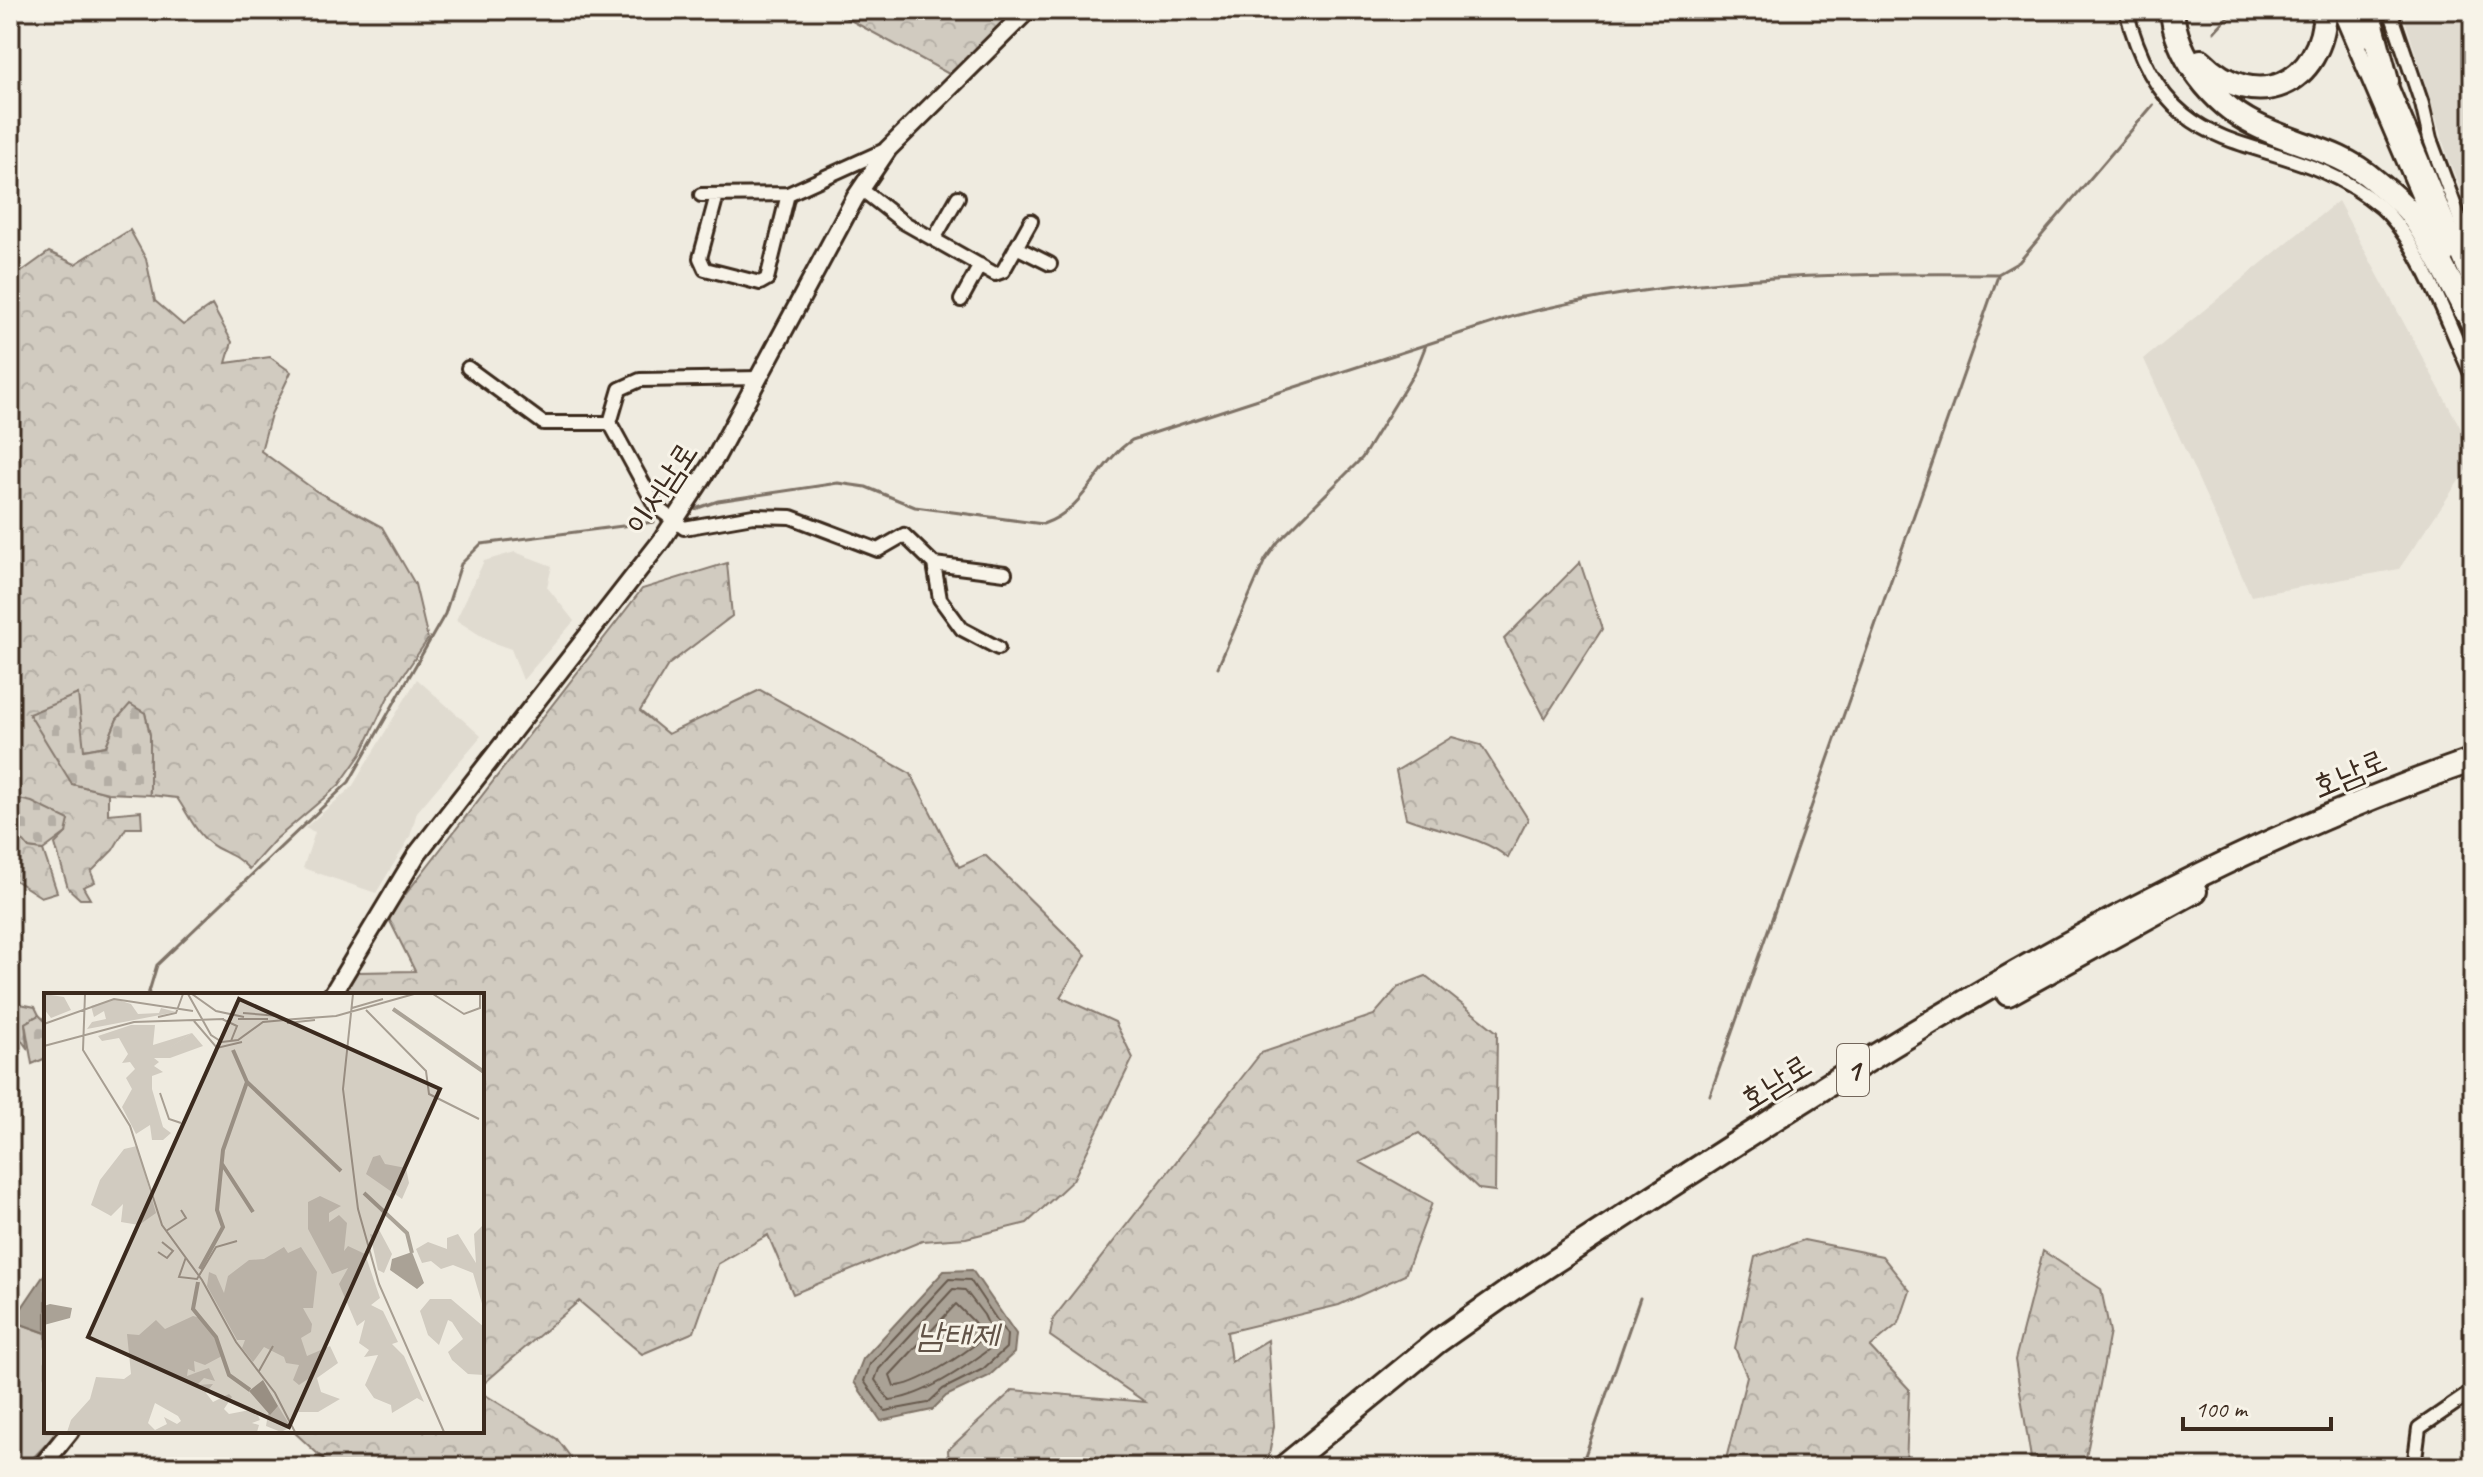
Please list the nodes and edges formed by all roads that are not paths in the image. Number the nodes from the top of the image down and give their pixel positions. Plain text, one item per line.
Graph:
1 (1028, 10) edge
2 (2126, 10) edge
3 (2172, 10) edge
4 (2183, 10) edge
5 (2325, 10) edge
6 (2341, 10) edge
7 (2355, 10) edge
8 (2368, 10) edge
9 (2390, 10) edge
10 (2387, 81) junction
11 (888, 149) junction
12 (842, 171) junction
13 (859, 192) junction
14 (788, 194) junction
15 (701, 195) dead end
16 (717, 195) junction
17 (958, 197) dead end
18 (1031, 221) dead end
19 (934, 239) junction
20 (1016, 247) junction
21 (2473, 255) edge
22 (1050, 264) dead end
23 (980, 265) junction
24 (2473, 286) edge
25 (961, 300) dead end
26 (2473, 321) edge
27 (468, 368) dead end
28 (760, 378) junction
29 (2473, 378) edge
30 (610, 423) junction
31 (676, 520) junction
32 (934, 564) junction
33 (1005, 573) dead end
34 (998, 648) dead end
35 (2473, 760) edge
36 (2473, 776) edge
37 (333, 993) edge
38 (2473, 1391) edge
39 (68, 1433) edge
40 (41, 1467) edge
41 (1284, 1467) edge
42 (1304, 1467) edge
43 (2414, 1467) edge

1 - 11 main road, 이서남로
2 - 29 street
3 - 26 highway
4 - 5 highway
6 - 26 main road
7 - 10 main road
8 - 10 highway
9 - 21 street
10 - 24 main road
11 - 12 street
11 - 13 main road, 이서남로
12 - 13 street
12 - 14 street
13 - 19 street
13 - 28 main road, 이서남로
14 - 16 street
14 - 16 street
15 - 16 street
17 - 19 street
18 - 20 street
19 - 23 street
20 - 22 street
20 - 23 street
23 - 25 street
27 - 30 street
28 - 30 street
28 - 31 main road, 이서남로
30 - 31 street
31 - 32 street
31 - 37 main road, 이서남로
32 - 33 street
32 - 34 street
35 - 41 highway, 호남로 / 1
36 - 42 highway, 호남로 / 1
38 - 43 street
39 - 40 main road

